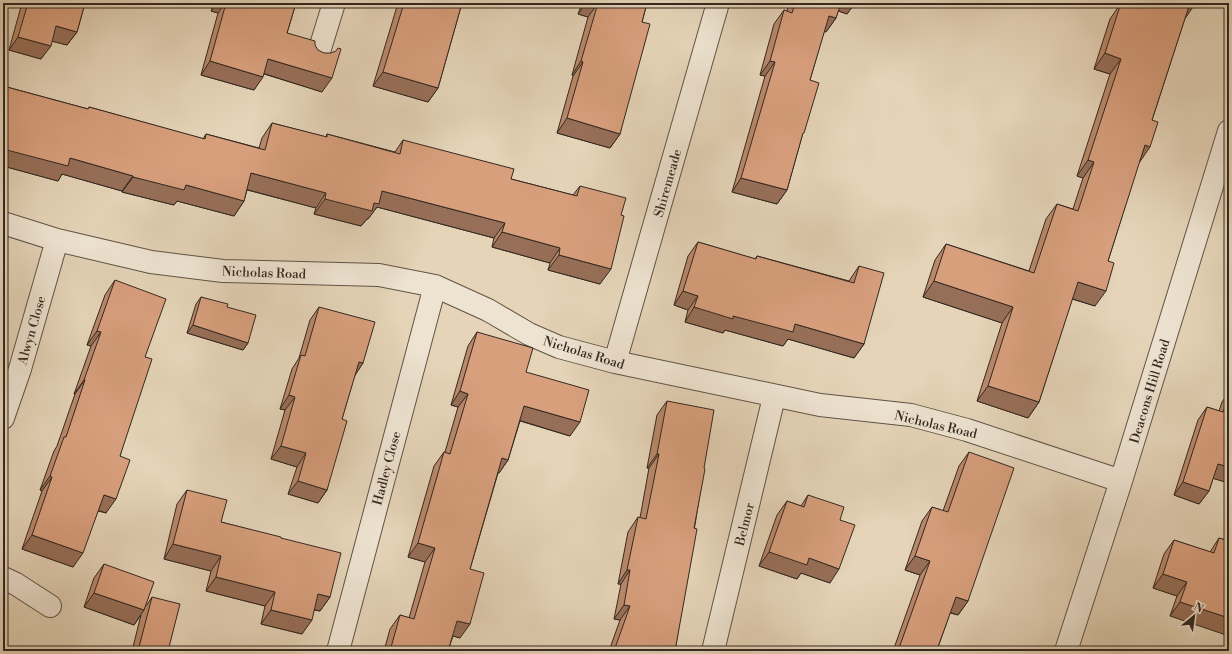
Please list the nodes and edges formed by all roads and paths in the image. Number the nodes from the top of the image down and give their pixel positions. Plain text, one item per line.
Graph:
1 (334, 3) edge
2 (718, 3) edge
3 (318, 54) edge
4 (1229, 131) edge
5 (3, 223) edge
6 (57, 240) junction
7 (435, 286) junction
8 (615, 362) junction
9 (774, 397) junction
10 (3, 418) edge
11 (1121, 481) junction
12 (3, 578) edge
13 (50, 606) dead end
14 (1070, 650) edge
15 (338, 651) edge
16 (713, 651) edge

1 - 3 street
2 - 8 street, Shiremeade
4 - 11 street, Deacons Hill Road
5 - 6 street, Nicholas Road
6 - 7 street, Nicholas Road
6 - 10 street, Alwyn Close
7 - 8 street, Nicholas Road
7 - 15 street, Hadley Close
8 - 9 street, Nicholas Road
9 - 11 street, Nicholas Road
9 - 16 street, Belmor
11 - 14 street, Deacons Hill Road
12 - 13 street

